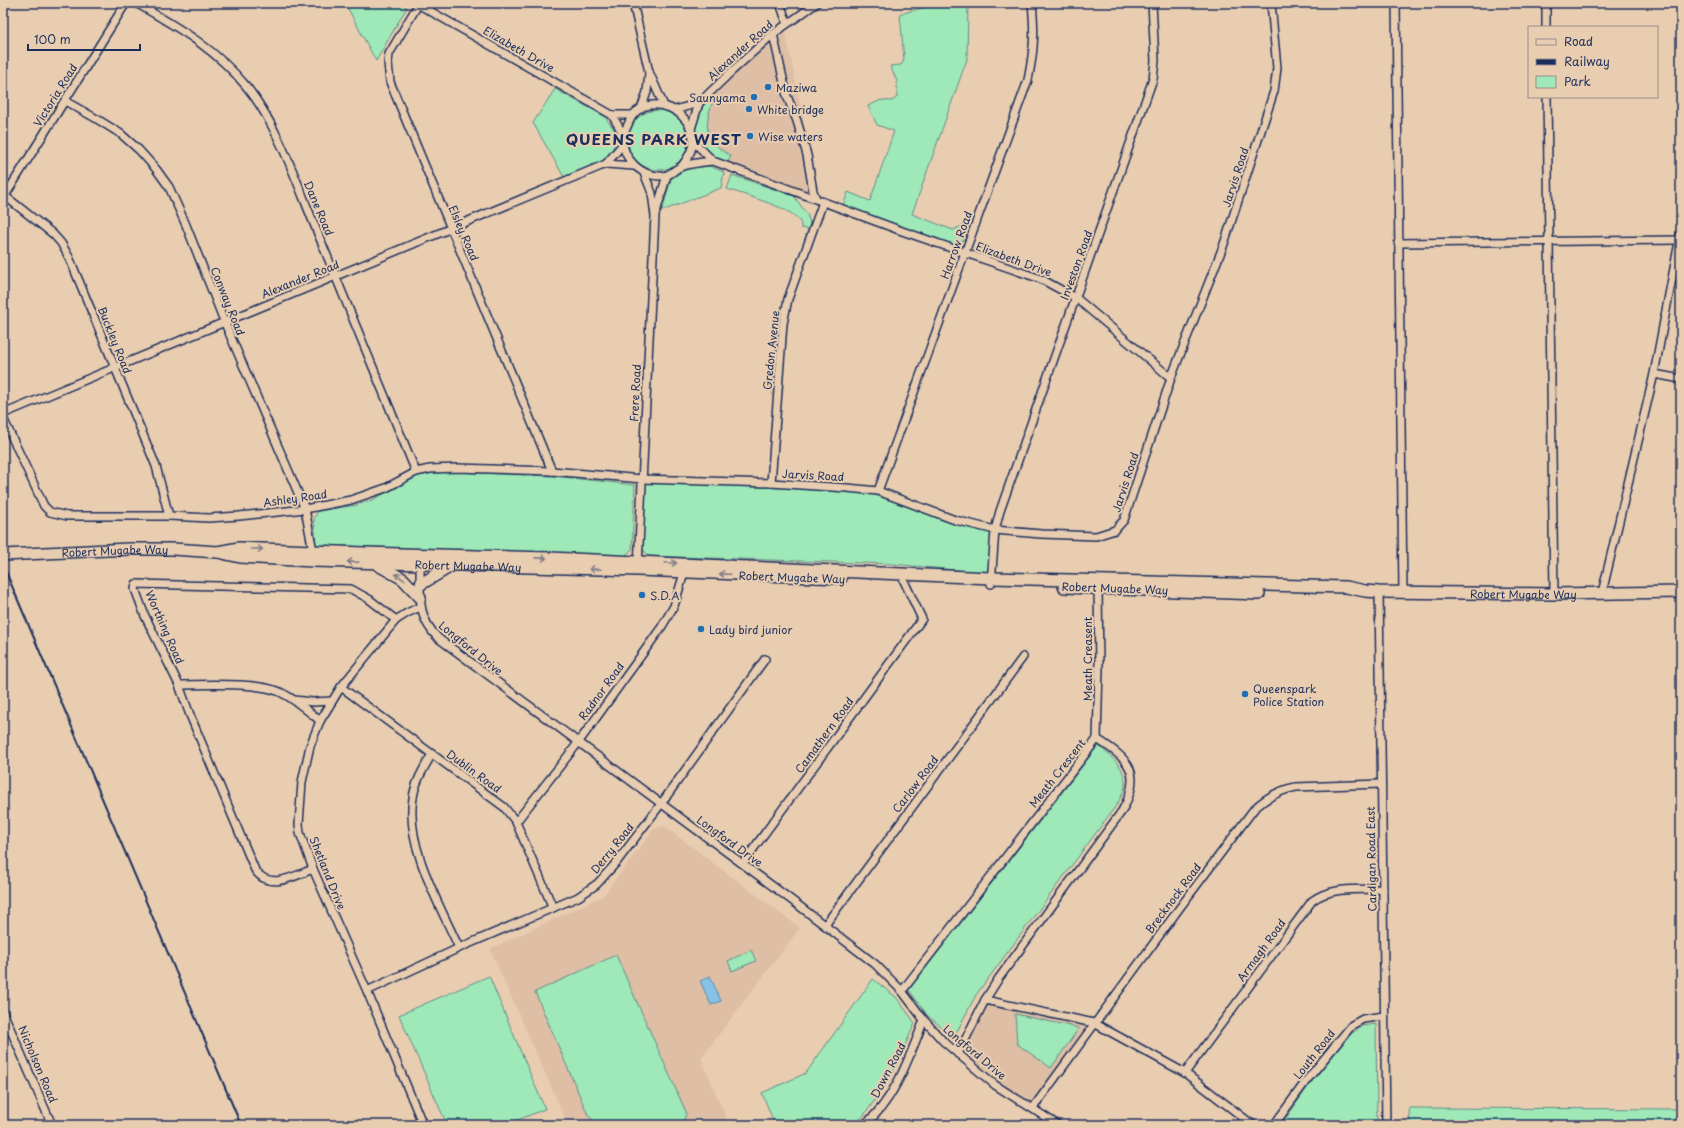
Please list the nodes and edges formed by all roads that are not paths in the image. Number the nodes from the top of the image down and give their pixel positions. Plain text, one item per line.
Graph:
1 (126, 3) edge
2 (136, 3) edge
3 (418, 3) edge
4 (633, 3) edge
5 (780, 3) edge
6 (817, 3) edge
7 (1032, 3) edge
8 (1152, 3) edge
9 (1272, 3) edge
10 (1396, 3) edge
11 (1546, 3) edge
12 (787, 23) junction
13 (1546, 26) edge
14 (772, 34) junction
15 (649, 72) junction
16 (1547, 98) edge
17 (65, 101) junction
18 (699, 103) junction
19 (664, 106) junction
20 (642, 109) junction
21 (675, 110) junction
22 (612, 115) junction
23 (633, 115) junction
24 (691, 129) junction
25 (623, 134) junction
26 (693, 141) junction
27 (623, 144) junction
28 (713, 161) junction
29 (606, 164) junction
30 (634, 166) junction
31 (682, 166) junction
32 (644, 173) junction
33 (667, 175) junction
34 (4, 198) edge
35 (820, 200) junction
36 (655, 216) junction
37 (451, 229) junction
38 (1681, 231) edge
39 (1679, 240) junction
40 (1549, 241) junction
41 (1398, 243) junction
42 (965, 254) junction
43 (336, 277) junction
44 (1076, 298) junction
45 (224, 321) junction
46 (114, 368) junction
47 (1654, 374) junction
48 (1171, 378) junction
49 (1681, 379) edge
50 (3, 414) edge
51 (3, 418) edge
52 (552, 471) junction
53 (416, 472) junction
54 (642, 479) junction
55 (771, 483) junction
56 (878, 491) junction
57 (304, 509) junction
58 (169, 516) junction
59 (995, 530) junction
60 (313, 551) junction
61 (218, 552) junction
62 (397, 554) junction
63 (7, 555) edge
64 (452, 560) junction
65 (375, 563) junction
66 (420, 564) junction
67 (638, 566) junction
68 (686, 568) junction
69 (904, 581) junction
70 (991, 581) junction
71 (421, 584) junction
72 (1097, 584) junction
73 (1379, 592) junction
74 (1403, 592) junction
75 (1602, 592) junction
76 (1681, 592) edge
77 (1554, 594) junction
78 (420, 602) junction
79 (396, 620) junction
80 (1023, 657) dead end
81 (765, 659) dead end
82 (179, 685) junction
83 (341, 687) junction
84 (294, 700) junction
85 (332, 701) junction
86 (320, 720) junction
87 (1097, 739) junction
88 (578, 743) junction
89 (432, 754) junction
90 (1381, 784) junction
91 (661, 804) junction
92 (516, 822) junction
93 (743, 864) junction
94 (313, 869) junction
95 (1383, 889) junction
96 (553, 908) junction
97 (824, 925) junction
98 (459, 948) junction
99 (367, 991) junction
100 (902, 991) junction
101 (986, 1000) junction
102 (3, 1012) edge
103 (1384, 1016) junction
104 (924, 1020) junction
105 (1094, 1023) junction
106 (958, 1054) junction
107 (1185, 1073) junction
108 (1032, 1108) junction
109 (52, 1125) edge
110 (422, 1125) edge
111 (864, 1125) edge
112 (1058, 1125) edge
113 (1253, 1125) edge
114 (1274, 1125) edge
115 (1386, 1125) edge

1 - 17 street, Victoria Road
2 - 43 street, Dane Road
3 - 22 street, Elizabeth Drive
3 - 37 street, Elsley Road
4 - 15 street
5 - 12 street
6 - 12 street, Alexander Road
7 - 42 street, Harrow Road
8 - 44 street, Investon Road
9 - 48 street, Jarvis Road
10 - 41 street
11 - 13 street
12 - 14 street, Alexander Road
14 - 18 street, Alexander Road
14 - 35 street
15 - 19 street
15 - 20 street
16 - 40 street
17 - 34 street, Victoria Road
17 - 45 street, Conway Road
18 - 21 street, Alexander Road
18 - 24 street, Alexander Road
19 - 20 street
19 - 21 street
20 - 23 street
21 - 24 street
22 - 23 street, Elizabeth Drive
22 - 25 street
23 - 25 street
24 - 26 street
25 - 27 street
26 - 28 street, Elizabeth Drive
26 - 31 street
27 - 29 street, Alexander Road
27 - 30 street
28 - 31 street, Elizabeth Drive
28 - 35 street, Elizabeth Drive
29 - 30 street, Alexander Road
29 - 37 street, Alexander Road
30 - 32 street
31 - 33 street
32 - 33 street
32 - 36 street, Frere Road
33 - 36 street, Frere Road
34 - 46 street, Buckley Road
35 - 42 street, Elizabeth Drive
35 - 55 street, Gredon Avenue
36 - 54 street, Frere Road
37 - 43 street, Alexander Road
37 - 52 street, Elsley Road
38 - 39 street
39 - 40 street
39 - 47 street
40 - 41 street
40 - 77 street
41 - 74 street
42 - 44 street, Elizabeth Drive
42 - 56 street, Harrow Road
43 - 45 street, Alexander Road
43 - 53 street, Dane Road
44 - 48 street, Elizabeth Drive
44 - 59 street, Investon Road
45 - 46 street, Alexander Road
45 - 57 street, Conway Road
46 - 50 street, Alexander Road
46 - 58 street, Buckley Road
47 - 49 street
47 - 75 street
48 - 59 street, Jarvis Road
51 - 58 street, Ashley Road
52 - 53 street, Ashley Road
52 - 54 street, Ashley Road
53 - 57 street, Ashley Road
54 - 55 street, Jarvis Road
54 - 67 street, Frere Road
55 - 56 street, Jarvis Road
56 - 59 street, Jarvis Road
57 - 58 street, Ashley Road
57 - 60 street, Conway Road
59 - 70 street, Investon Road
61 -> 60 main road, Robert Mugabe Way
60 - 62 main road, Robert Mugabe Way
61 - 63 main road, Robert Mugabe Way
65 -> 61 main road, Robert Mugabe Way
62 - 64 main road, Robert Mugabe Way
62 - 66 street
64 - 66 main road, Robert Mugabe Way
64 - 67 main road, Robert Mugabe Way
64 - 71 main road
65 - 66 main road, Robert Mugabe Way
78 -> 65 main road
66 - 71 street, Longford Drive
67 - 68 main road, Robert Mugabe Way
69 -> 68 main road, Robert Mugabe Way
68 - 70 main road, Robert Mugabe Way
68 - 88 street, Radnor Road
69 - 70 main road, Robert Mugabe Way
69 - 93 street, Camathern Road
70 - 72 main road, Robert Mugabe Way
71 - 78 street, Longford Drive
72 - 73 main road, Robert Mugabe Way
72 - 87 street, Meath Creasent
73 - 74 main road, Robert Mugabe Way
73 - 90 street, Cardigan Road East
74 - 77 main road, Robert Mugabe Way
75 - 76 main road, Robert Mugabe Way
75 - 77 main road, Robert Mugabe Way
78 - 79 street, Shetland Drive
78 - 88 street, Longford Drive
79 - 82 street, Worthing Road
79 - 83 street, Shetland Drive
80 - 97 street, Carlow Road
81 - 91 street, Derry Road
82 - 84 street
82 - 94 street, Worthing Road
83 - 85 street, Shetland Drive
83 - 89 street, Dublin Road
84 - 85 street
84 - 86 street
85 - 86 street, Shetland Drive
86 - 94 street, Shetland Drive
87 - 100 street, Meath Crescent
87 - 101 street, Meath Crescent
88 - 91 street, Longford Drive
88 - 92 street, Radnor Road
89 - 92 street, Dublin Road
89 - 98 street
90 - 95 street, Cardigan Road East
90 - 105 street, Brecknock Road
91 - 93 street, Longford Drive
91 - 96 street, Derry Road
92 - 96 street, Dublin Road
93 - 97 street, Longford Drive
94 - 99 street, Shetland Drive
95 - 103 street, Cardigan Road East
95 - 107 street, Armagh Road
96 - 98 street, Derry Road
97 - 100 street, Longford Drive
98 - 99 street, Derry Road
99 - 110 street, Shetland Drive
100 - 104 street, Longford Drive
101 - 105 street
101 - 106 street, Meath Crescent
102 - 109 street, Nicholson Road
103 - 114 street, Louth Road
103 - 115 street, Cardigan Road East
104 - 106 street, Longford Drive
104 - 111 street, Down Road
105 - 107 street
105 - 108 street, Brecknock Road
106 - 108 street, Longford Drive
107 - 113 street
108 - 112 street, Longford Drive

